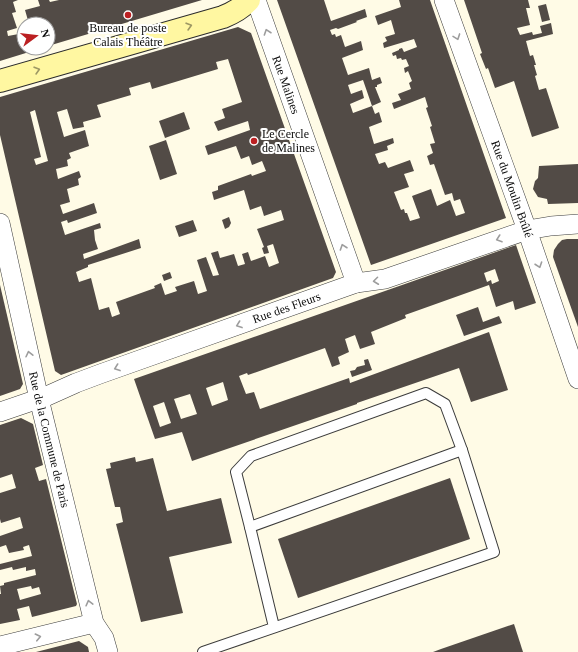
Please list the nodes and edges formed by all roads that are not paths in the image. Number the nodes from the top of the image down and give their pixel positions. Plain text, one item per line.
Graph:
1 (249, 0) edge
2 (256, 0) edge
3 (444, 0) edge
4 (0, 81) edge
5 (0, 223) edge
6 (578, 224) edge
7 (527, 230) junction
8 (356, 283) junction
9 (578, 379) edge
10 (39, 399) junction
11 (0, 412) edge
12 (462, 450) junction
13 (250, 526) junction
14 (94, 623) junction
15 (274, 627) junction
16 (0, 646) edge
17 (108, 652) edge
18 (203, 652) edge

4 -> 1 main road
8 -> 2 street, Rue Malines
3 -> 7 street, Rue du Moulin Brûlé
10 -> 5 street, Rue de la Commune de Paris
6 - 7 street, Rue des Fleurs
7 -> 8 street, Rue des Fleurs
7 -> 9 street, Rue du Moulin Brûlé
8 -> 10 street, Rue des Fleurs
10 - 11 street, Rue des Fleurs
14 -> 10 street, Rue de la Commune de Paris
12 - 13 lane
12 - 13 lane
12 - 15 lane
13 - 15 lane
16 -> 14 street
14 - 17 street, Rue de la Commune de Paris
15 - 18 lane

